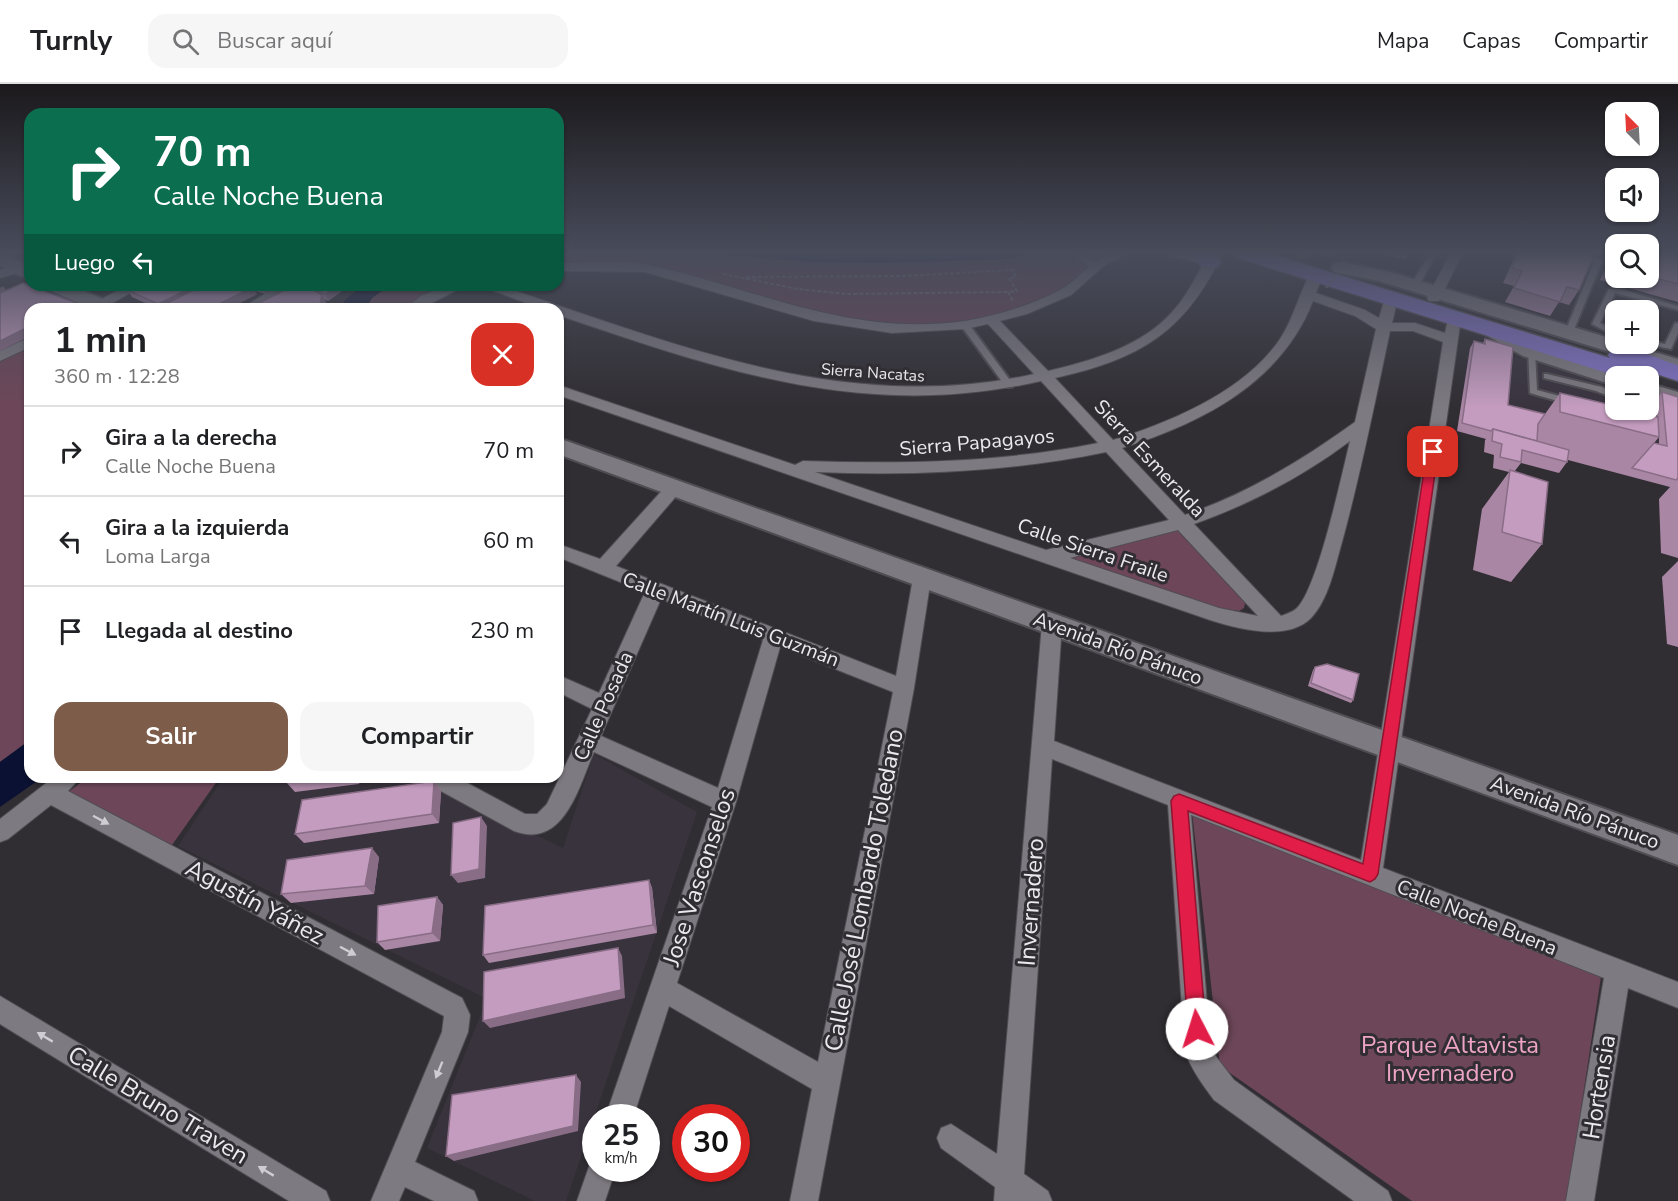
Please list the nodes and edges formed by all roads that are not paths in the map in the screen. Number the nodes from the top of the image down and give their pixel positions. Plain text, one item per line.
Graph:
1 (770, 304) edge
2 (1038, 304) edge
3 (1185, 304) edge
4 (1302, 304) edge
5 (1349, 304) edge
6 (1389, 304) edge
7 (1410, 304) edge
8 (1455, 304) edge
9 (1471, 304) edge
10 (1580, 304) edge
11 (1605, 305) edge
12 (564, 311) edge
13 (1454, 318) junction
14 (992, 320) junction
15 (1493, 322) junction
16 (965, 325) junction
17 (1678, 325) edge
18 (1383, 327) junction
19 (1605, 328) edge
20 (1569, 332) junction
21 (1605, 339) edge
22 (1450, 340) junction
23 (24, 344) edge
24 (1659, 346) edge
25 (1531, 351) junction
26 (1655, 354) edge
27 (0, 357) edge
28 (1614, 366) edge
29 (1678, 366) edge
30 (1678, 373) edge
31 (1547, 376) dead end
32 (1605, 376) edge
33 (1045, 377) junction
34 (1659, 382) edge
35 (1009, 385) junction
36 (1678, 388) edge
37 (564, 392) edge
38 (1605, 392) edge
39 (1659, 394) edge
40 (1678, 400) edge
41 (1573, 402) edge
42 (1360, 426) junction
43 (1108, 445) junction
44 (564, 448) edge
45 (780, 465) junction
46 (673, 489) junction
47 (1183, 524) junction
48 (564, 553) edge
49 (1046, 556) junction
50 (602, 569) junction
51 (921, 578) junction
52 (655, 591) junction
53 (1052, 624) junction
54 (1278, 625) junction
55 (774, 635) junction
56 (564, 686) edge
57 (904, 688) junction
58 (602, 704) junction
59 (589, 740) junction
60 (1388, 744) junction
61 (1042, 746) junction
62 (62, 783) edge
63 (447, 783) edge
64 (50, 793) junction
65 (1179, 801) junction
66 (725, 802) junction
67 (0, 832) edge
68 (1678, 850) edge
69 (1370, 874) junction
70 (1618, 972) junction
71 (662, 988) junction
72 (1678, 995) edge
73 (0, 1009) edge
74 (826, 1082) junction
75 (624, 1104) edge
76 (951, 1138) dead end
77 (400, 1169) junction
78 (597, 1182) edge
79 (1010, 1190) edge
80 (316, 1201) edge
81 (385, 1201) edge
82 (464, 1201) edge
83 (591, 1201) edge
84 (804, 1201) edge
85 (1038, 1201) edge
86 (1378, 1201) edge
87 (1580, 1201) edge

1 - 16 street
2 - 14 street
3 - 33 street, Sierra Nacatas
4 - 43 street, Sierra Papagayos
5 - 18 street
6 - 18 street
7 - 13 highway
8 - 15 highway
9 - 20 street
10 - 20 lane
11 - 19 lane
12 - 35 street, Sierra Nacatas
13 - 15 highway
13 - 22 street
14 - 16 street
14 - 33 street, Sierra Esmeralda
15 - 25 street
15 - 28 highway
15 - 30 highway
16 - 35 lane
17 - 24 lane
18 - 22 street
18 - 42 street
20 - 21 street
22 - 60 street
23 - 27 street
25 - 32 street
25 - 41 lane
26 - 29 street
31 - 38 lane
33 - 35 street, Sierra Nacatas
33 - 43 street, Sierra Esmeralda
34 - 36 highway
37 - 45 street, Calle Sierra Fraile
39 - 40 street
42 - 47 street
42 - 54 street
43 - 45 street, Sierra Papagayos
43 - 47 street, Sierra Esmeralda
44 - 46 street, Avenida Río Pánuco
45 - 49 street, Calle Sierra Fraile
46 - 50 street
46 - 51 street, Avenida Río Pánuco
47 - 49 street
47 - 54 street, Sierra Esmeralda
48 - 50 street, Calle Martín Luis Guzmán
49 - 54 street, Calle Sierra Fraile
50 - 52 street, Calle Martín Luis Guzmán
51 - 53 street, Avenida Río Pánuco
51 - 57 street, Calle José Lombardo Toledano
52 - 55 street, Calle Martín Luis Guzmán
52 - 58 street, Calle Posada
53 - 60 street, Avenida Río Pánuco
53 - 61 street, Invernadero
55 - 57 street, Calle Martín Luis Guzmán
55 - 66 street, Jose Vasconselos
56 - 58 street
57 - 74 street, Calle José Lombardo Toledano
58 - 59 street, Calle Posada
59 - 63 street, Calle Posada
59 - 66 street
60 - 68 street, Avenida Río Pánuco
60 - 69 street
61 - 65 street, Calle Noche Buena
61 - 79 street, Invernadero
62 - 64 street
64 - 67 street
64 -> 77 street, Agustín Yáñez
65 - 69 street, Calle Noche Buena
65 - 86 street
66 - 71 street, Jose Vasconselos
69 - 70 street, Calle Noche Buena
70 - 72 street, Calle Noche Buena
70 - 87 street, Hortensia
71 - 74 street
71 - 75 street, Jose Vasconselos
80 -> 73 street, Calle Bruno Traven
74 - 84 street, Calle José Lombardo Toledano
76 - 79 street
77 - 81 street
77 - 82 street
78 - 83 street
79 - 85 street

